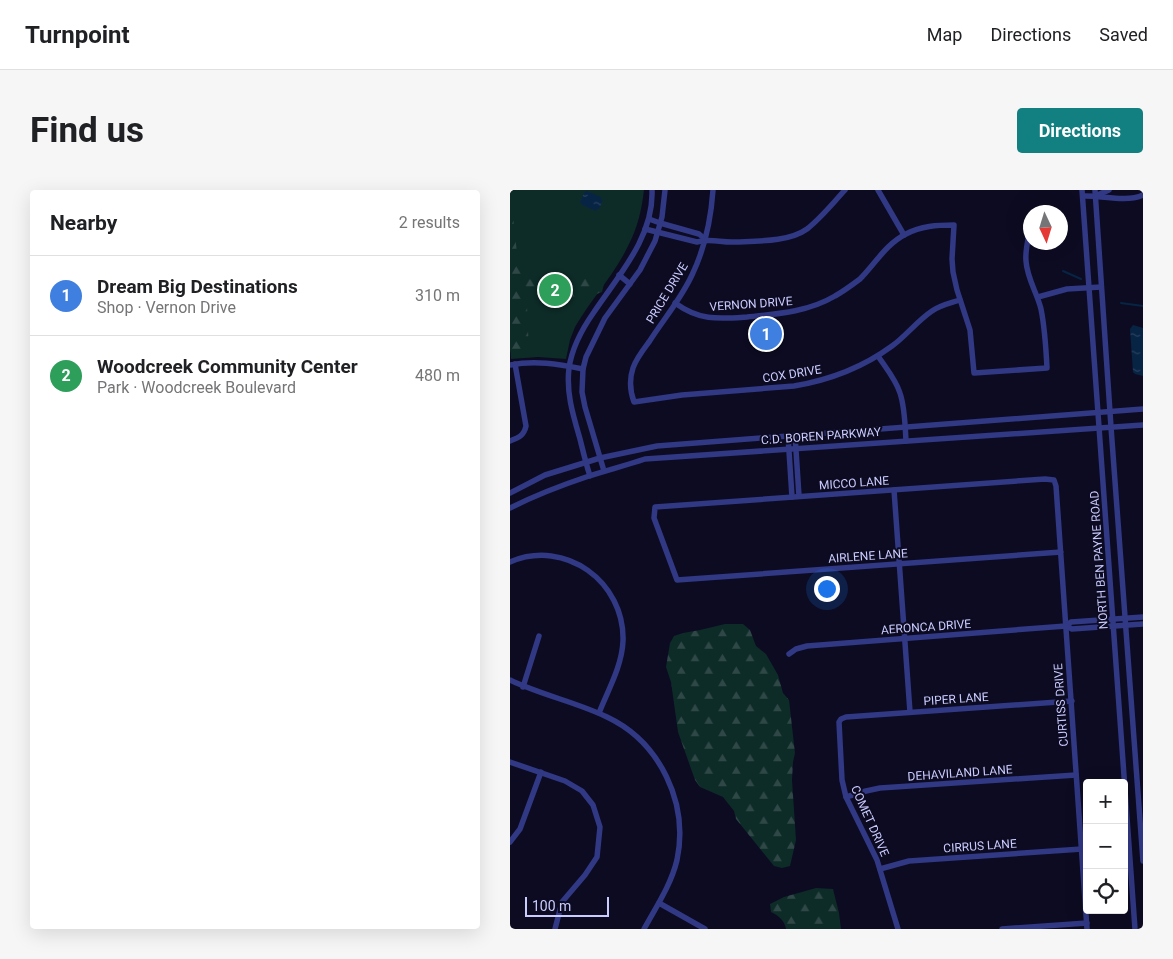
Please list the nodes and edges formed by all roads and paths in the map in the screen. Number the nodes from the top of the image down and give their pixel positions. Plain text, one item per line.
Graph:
1 (652, 190) edge
2 (664, 190) edge
3 (713, 190) edge
4 (845, 190) edge
5 (878, 190) edge
6 (1109, 190) edge
7 (1082, 193) edge
8 (1095, 193) edge
9 (1143, 195) edge
10 (649, 218) junction
11 (660, 223) junction
12 (645, 229) junction
13 (658, 232) junction
14 (904, 235) junction
15 (706, 240) junction
16 (1027, 250) edge
17 (619, 275) junction
18 (630, 284) junction
19 (1090, 287) junction
20 (1101, 287) junction
21 (1038, 297) junction
22 (960, 300) junction
23 (674, 303) junction
24 (878, 356) junction
25 (512, 364) edge
26 (569, 366) junction
27 (583, 369) junction
28 (634, 402) joint
29 (1143, 409) edge
30 (1110, 412) junction
31 (1098, 413) junction
32 (1143, 424) edge
33 (905, 427) junction
34 (1111, 427) junction
35 (1099, 428) junction
36 (795, 435) junction
37 (788, 436) junction
38 (510, 441) edge
39 (906, 441) junction
40 (789, 448) junction
41 (796, 448) junction
42 (600, 458) junction
43 (586, 462) junction
44 (604, 472) junction
45 (590, 476) junction
46 (1054, 480) joint
47 (894, 490) junction
48 (510, 493) edge
49 (796, 496) junction
50 (510, 508) edge
51 (1061, 552) junction
52 (510, 562) edge
53 (899, 564) junction
54 (677, 580) joint
55 (1143, 617) edge
56 (1126, 622) junction
57 (1113, 623) junction
58 (1143, 624) edge
59 (1066, 626) junction
60 (539, 636) dead end
61 (904, 638) junction
62 (789, 654) dead end
63 (510, 680) edge
64 (523, 687) junction
65 (1072, 701) junction
66 (910, 712) junction
67 (599, 713) junction
68 (841, 719) joint
69 (510, 762) edge
70 (541, 772) junction
71 (1076, 775) junction
72 (846, 797) junction
73 (510, 842) edge
74 (1082, 849) junction
75 (1143, 861) edge
76 (880, 869) junction
77 (659, 903) junction
78 (1087, 926) edge
79 (555, 929) edge
80 (644, 929) edge
81 (705, 929) edge
82 (898, 929) edge
83 (1002, 929) edge
84 (1135, 929) edge

1 - 10 street
2 - 11 street
3 - 15 street, PRICE DRIVE
4 - 15 street
5 - 14 street
6 - 8 street
7 - 8 street
7 - 19 street, NORTH BEN PAYNE ROAD
8 - 9 street
8 - 20 street, NORTH BEN PAYNE ROAD
10 - 11 street
10 - 12 street
11 - 13 street
11 - 15 street
12 - 13 street
12 - 17 street
13 - 15 street
13 - 18 street
14 - 22 street, VERNON DRIVE
14 - 23 street, VERNON DRIVE
15 - 23 street, PRICE DRIVE
16 - 21 street
17 - 18 street
17 - 26 street
18 - 27 street
19 - 20 street
19 - 21 street
19 - 31 street, NORTH BEN PAYNE ROAD
20 - 30 street, NORTH BEN PAYNE ROAD
21 - 22 street
22 - 24 street, COX DRIVE
23 - 28 street, PRICE DRIVE
24 - 28 street, COX DRIVE
24 - 33 street
25 - 26 street
25 - 38 street
26 - 27 street
26 - 43 street
27 - 42 street
29 - 30 street, C.D. BOREN PARKWAY
30 - 31 street, C.D. BOREN PARKWAY
30 - 34 street, NORTH BEN PAYNE ROAD
31 - 33 street, C.D. BOREN PARKWAY
31 - 35 street, NORTH BEN PAYNE ROAD
32 - 34 street, C.D. BOREN PARKWAY
33 - 36 street, C.D. BOREN PARKWAY
33 - 39 street
34 - 35 street, C.D. BOREN PARKWAY
34 - 56 street, NORTH BEN PAYNE ROAD
35 - 39 street, C.D. BOREN PARKWAY
35 - 57 street, NORTH BEN PAYNE ROAD
36 - 37 street, C.D. BOREN PARKWAY
36 - 41 street
37 - 40 street
37 - 42 street, C.D. BOREN PARKWAY
39 - 41 street, C.D. BOREN PARKWAY
40 - 41 street, C.D. BOREN PARKWAY
40 - 44 street, C.D. BOREN PARKWAY
40 - 49 street
41 - 49 street
42 - 43 street, C.D. BOREN PARKWAY
42 - 44 street
43 - 45 street
43 - 48 street, C.D. BOREN PARKWAY
44 - 45 street, C.D. BOREN PARKWAY
45 - 50 street, C.D. BOREN PARKWAY
46 - 47 street, MICCO LANE
46 - 51 street, CURTISS DRIVE
47 - 49 street, MICCO LANE
47 - 53 street
49 - 54 street, MICCO LANE
51 - 53 street, AIRLENE LANE
51 - 59 street, CURTISS DRIVE
52 - 67 street
53 - 54 street, AIRLENE LANE
53 - 61 street
55 - 56 street, AERONCA DRIVE
56 - 57 street, AERONCA DRIVE
56 - 58 street, AERONCA DRIVE
56 - 75 street, NORTH BEN PAYNE ROAD
57 - 59 street, AERONCA DRIVE
57 - 84 street, NORTH BEN PAYNE ROAD
59 - 61 street, AERONCA DRIVE
59 - 65 street, CURTISS DRIVE
60 - 64 street
61 - 62 street, AERONCA DRIVE
61 - 66 street
63 - 64 street
64 - 67 street
65 - 66 street, PIPER LANE
65 - 71 street, CURTISS DRIVE
66 - 68 street, PIPER LANE
67 - 77 street
68 - 72 street, COMET DRIVE
69 - 70 street
70 - 73 street
70 - 79 street
71 - 72 street, DEHAVILAND LANE
71 - 74 street, CURTISS DRIVE
72 - 76 street, COMET DRIVE
74 - 76 street, CIRRUS LANE
74 - 78 street, CURTISS DRIVE
76 - 82 street, COMET DRIVE
77 - 80 street
77 - 81 street
78 - 83 street

